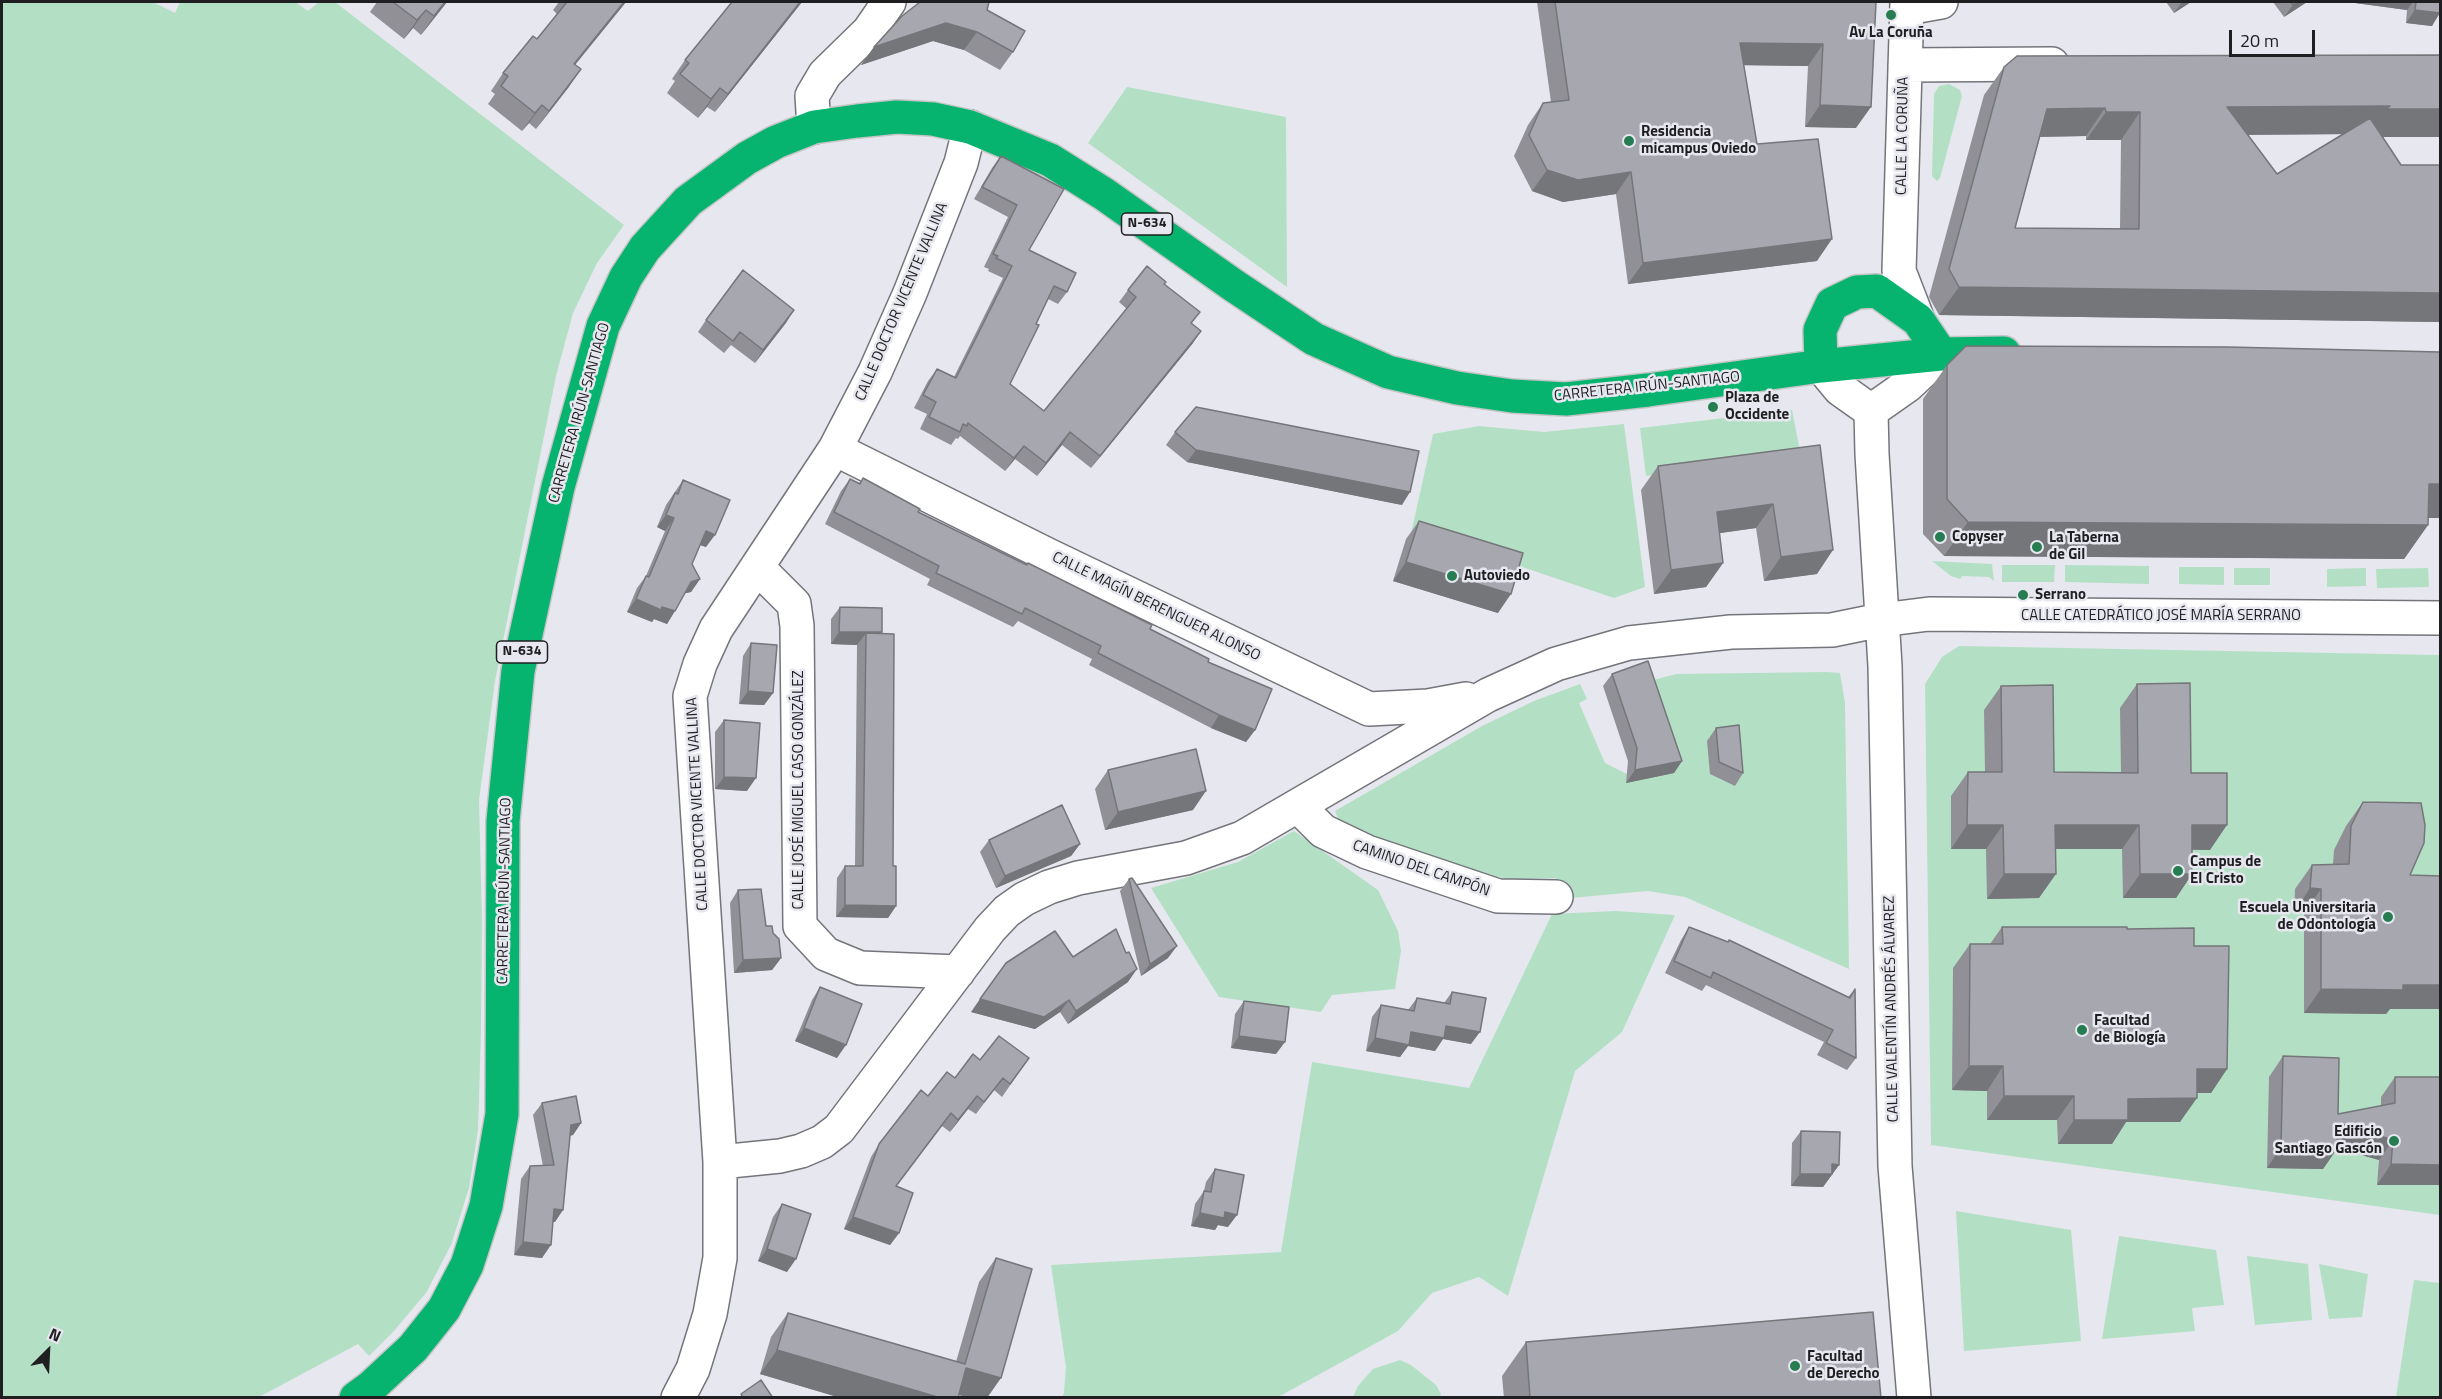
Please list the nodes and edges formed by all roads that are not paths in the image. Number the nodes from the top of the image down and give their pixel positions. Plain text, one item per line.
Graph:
1 (889, 2) edge
2 (1941, 2) edge
3 (1907, 5) edge
4 (2087, 64) edge
5 (1905, 65) junction
6 (814, 127) junction
7 (970, 127) junction
8 (1888, 281) junction
9 (1941, 354) junction
10 (2033, 354) edge
11 (1821, 366) junction
12 (1871, 411) junction
13 (835, 449) junction
14 (757, 567) junction
15 (2440, 618) edge
16 (1881, 620) junction
17 (1488, 695) junction
18 (1369, 709) junction
19 (1384, 756) junction
20 (1299, 807) junction
21 (1556, 897) dead end
22 (958, 972) junction
23 (720, 1162) junction
24 (356, 1398) edge
25 (678, 1398) edge
26 (1914, 1398) edge

1 - 6 street
2 - 3 street
3 - 5 street, CALLE LA CORUÑA
4 - 5 street
5 - 8 street, CALLE LA CORUÑA
6 - 7 highway, CARRETERA IRÚN-SANTIAGO / N-634
6 - 24 highway, CARRETERA IRÚN-SANTIAGO / N-634
7 - 11 highway, CARRETERA IRÚN-SANTIAGO / N-634
7 - 13 street, CALLE DOCTOR VICENTE VALLINA
8 - 9 highway
8 - 11 highway
9 - 10 highway, CARRETERA IRÚN-SANTIAGO
9 - 11 highway, CARRETERA IRÚN-SANTIAGO
9 - 12 street
11 - 12 street
12 - 16 street, CALLE VALENTÍN ANDRÉS ÁLVAREZ
13 - 14 street, CALLE DOCTOR VICENTE VALLINA
13 - 18 street, CALLE MAGÍN BERENGUER ALONSO
14 - 22 street, CALLE JOSÉ MIGUEL CASO GONZÁLEZ
14 - 23 street, CALLE DOCTOR VICENTE VALLINA
15 - 16 street, CALLE CATEDRÁTICO JOSÉ MARÍA SERRANO
16 - 17 street
16 - 26 street, CALLE VALENTÍN ANDRÉS ÁLVAREZ
17 - 18 street, CALLE MAGÍN BERENGUER ALONSO
17 - 19 street
18 - 19 street
19 - 20 street
20 - 21 street, CAMINO DEL CAMPÓN
20 - 22 street
22 - 23 street
23 - 25 street, CALLE DOCTOR VICENTE VALLINA

